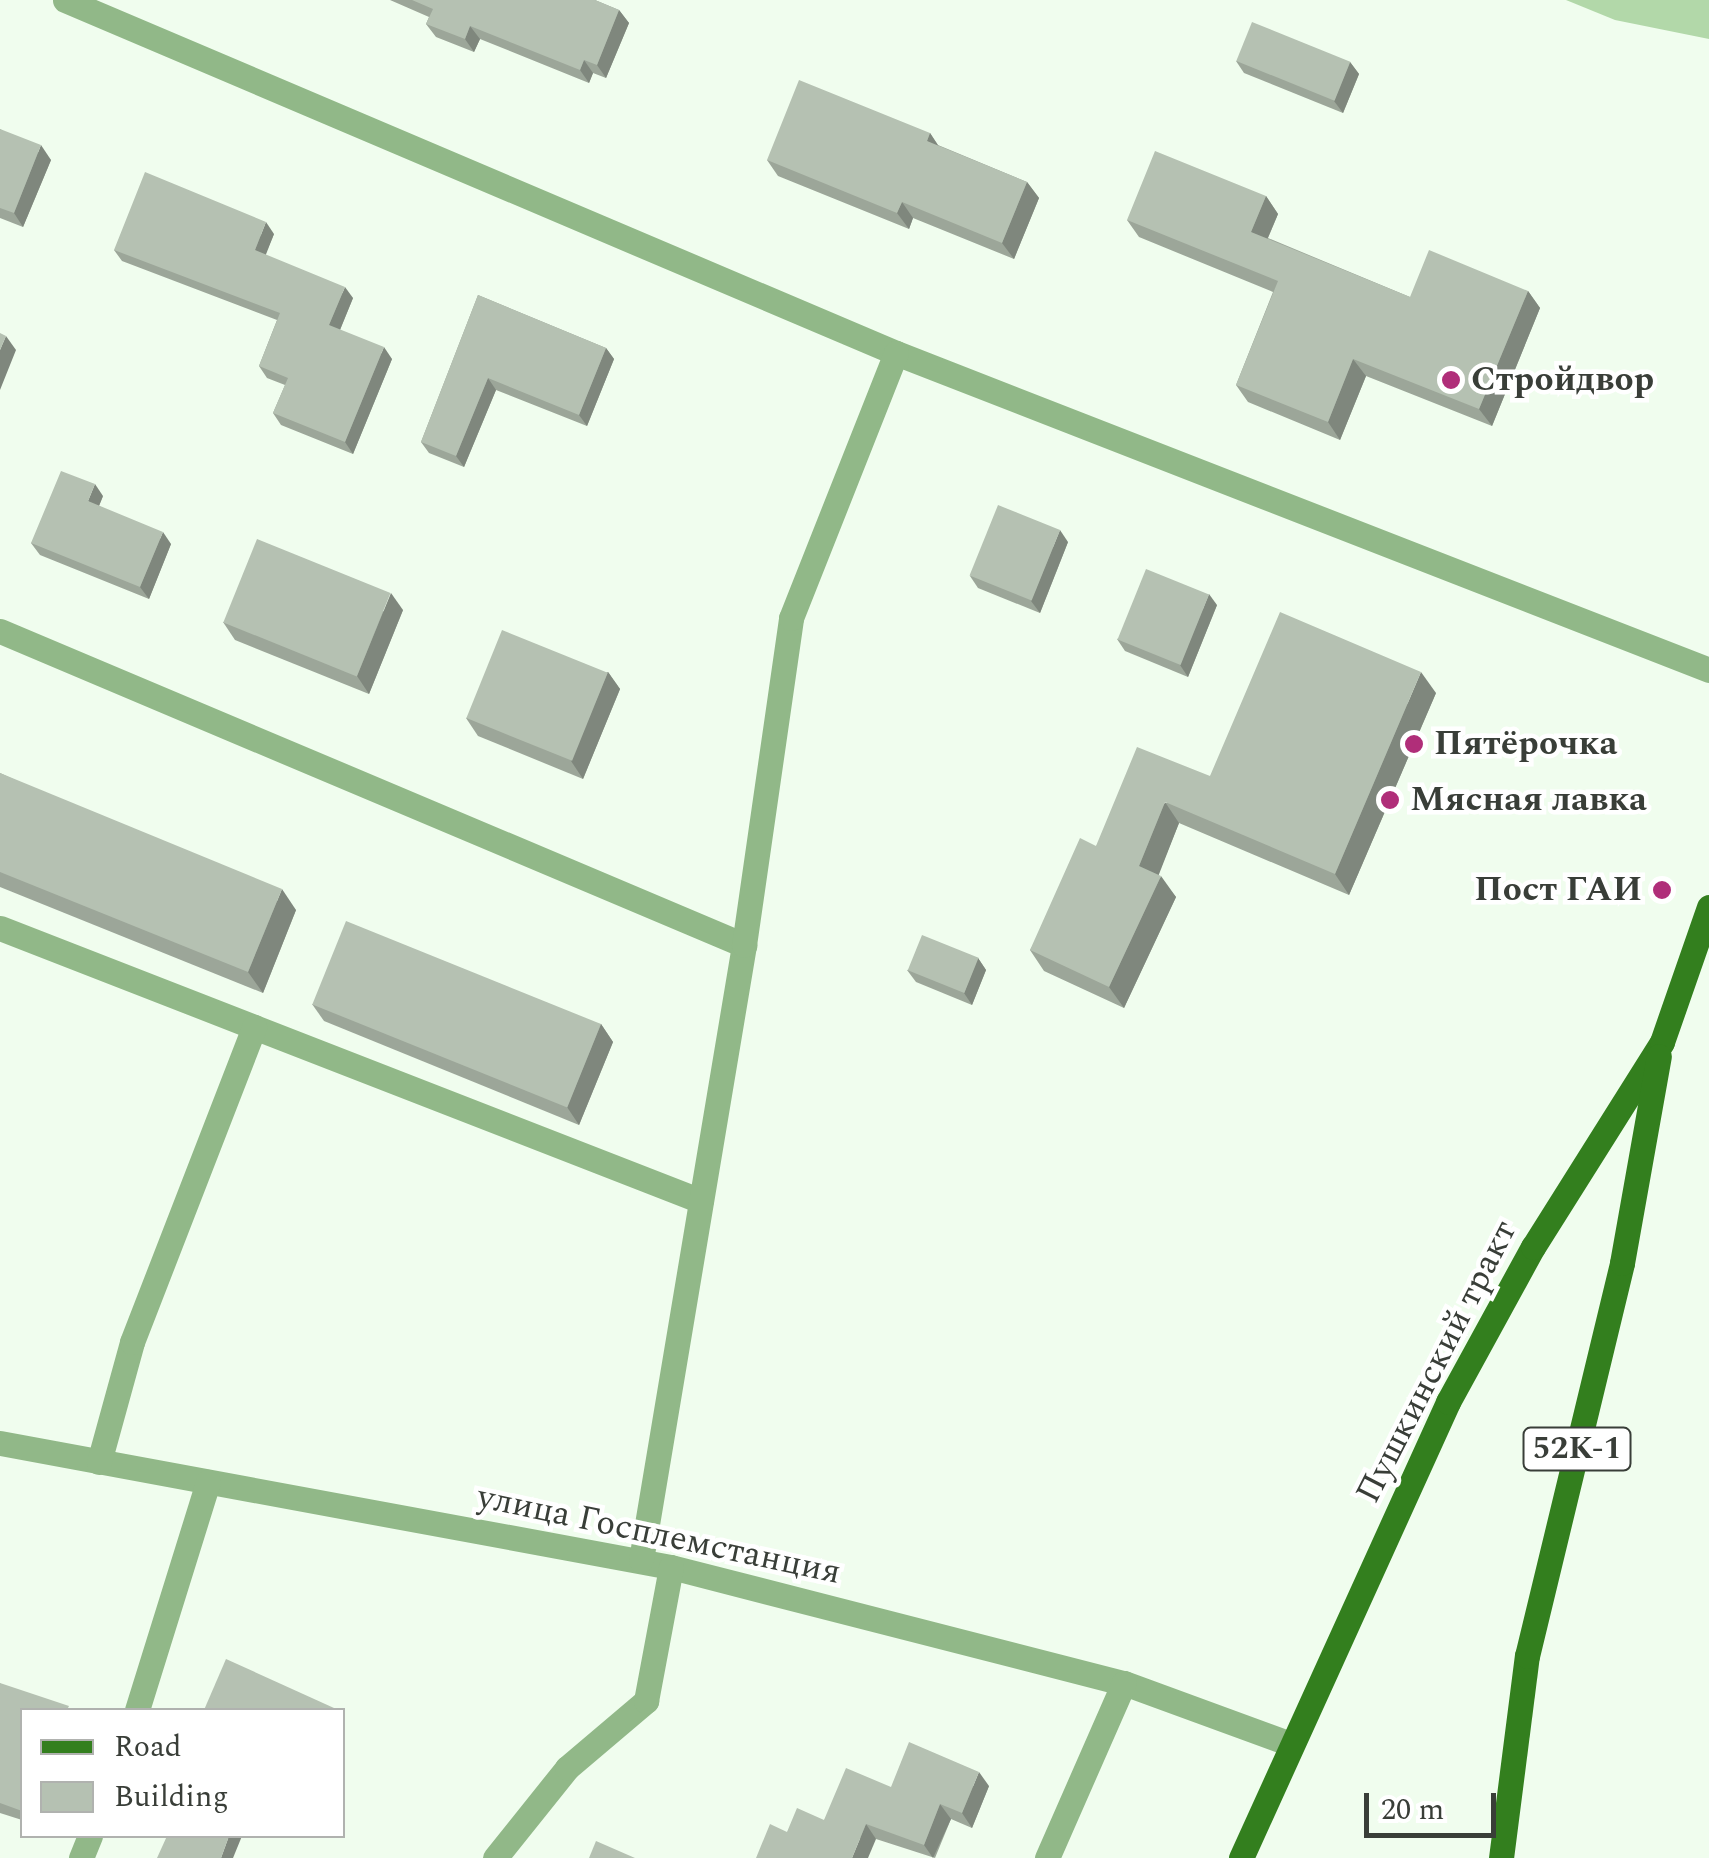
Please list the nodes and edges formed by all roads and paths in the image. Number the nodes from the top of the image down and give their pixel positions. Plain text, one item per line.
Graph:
1 (65, 0) edge
2 (896, 353) junction
3 (0, 631) edge
4 (1709, 670) edge
5 (1709, 907) edge
6 (0, 928) edge
7 (744, 945) junction
8 (254, 1027) junction
9 (1662, 1042) junction
10 (701, 1201) junction
11 (0, 1444) edge
12 (99, 1462) junction
13 (208, 1482) junction
14 (641, 1560) junction
15 (671, 1567) junction
16 (1124, 1682) junction
17 (138, 1708) edge
18 (1291, 1744) junction
19 (495, 1858) edge
20 (1047, 1858) edge
21 (1241, 1858) edge
22 (1501, 1858) edge

1 - 2 street
2 - 4 street
2 - 7 street
3 - 7 street
5 - 9 main road, Пушкинский тракт / 52К-1
6 - 8 street
7 - 10 street
8 - 10 street
8 - 12 street
9 - 18 main road, Пушкинский тракт
9 - 22 main road, 52К-1
10 - 14 street
11 - 12 street, улица Госплемстанция
12 - 13 street, улица Госплемстанция
13 - 14 street, улица Госплемстанция
13 - 17 street
14 - 15 street, улица Госплемстанция
15 - 16 street, улица Госплемстанция
15 - 19 street
16 - 18 street, улица Госплемстанция
16 - 20 street
18 - 21 main road, Пушкинский тракт

